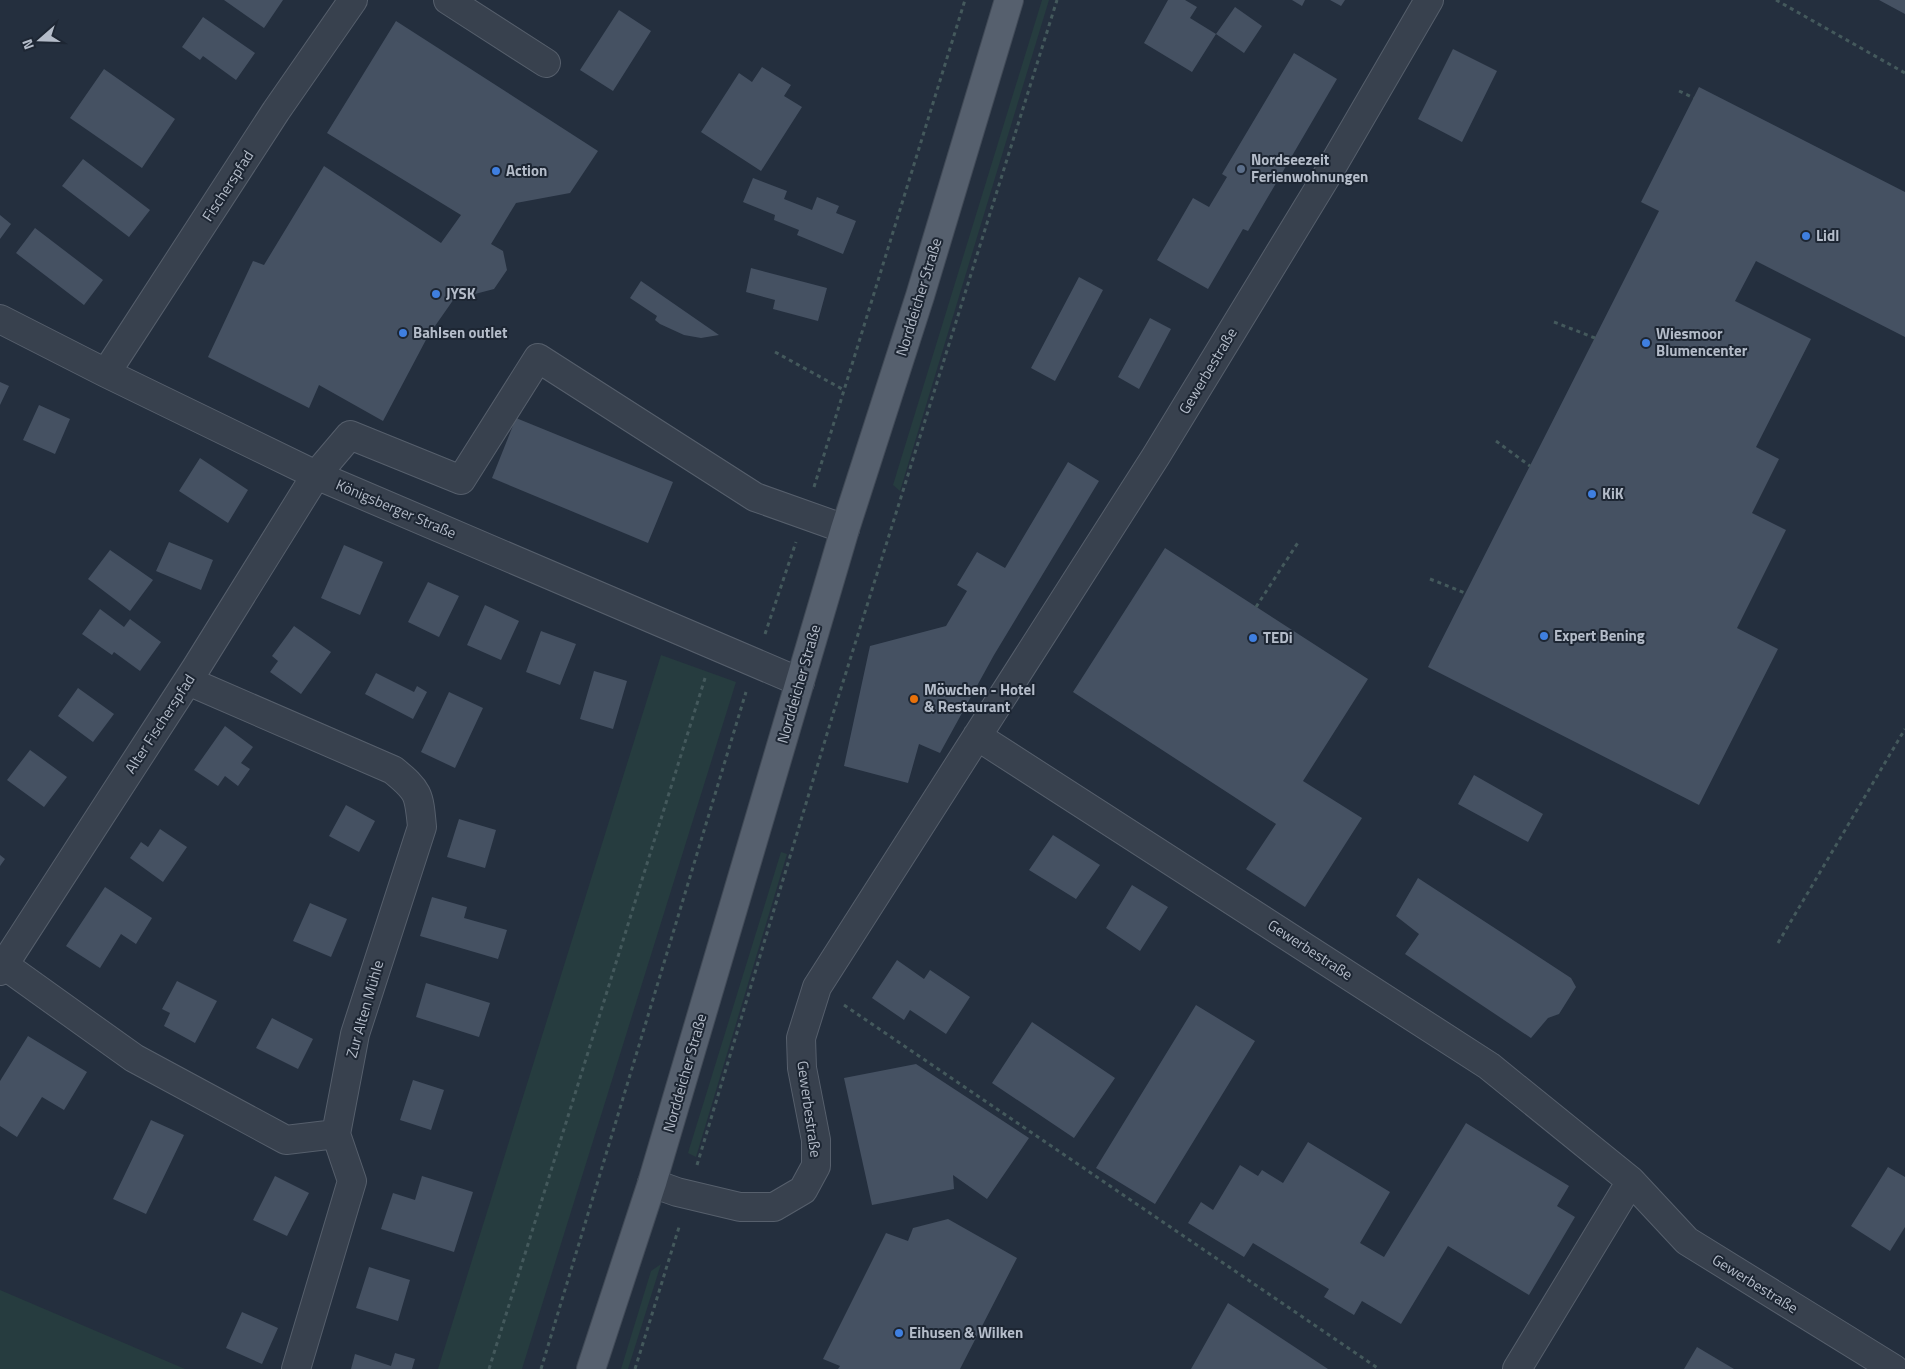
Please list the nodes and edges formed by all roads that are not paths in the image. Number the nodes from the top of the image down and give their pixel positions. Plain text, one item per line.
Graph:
1 (353, 0) edge
2 (448, 0) edge
3 (1009, 0) edge
4 (1429, 0) edge
5 (546, 63) dead end
6 (0, 319) edge
7 (106, 374) junction
8 (316, 475) junction
9 (845, 529) junction
10 (188, 681) junction
11 (800, 682) junction
12 (977, 736) junction
13 (2, 968) edge
14 (336, 1134) junction
15 (1631, 1181) junction
16 (652, 1183) junction
17 (296, 1369) edge
18 (591, 1369) edge
19 (1517, 1369) edge
20 (1894, 1369) edge

1 - 7 street, Fischerspfad
2 - 5 street
3 - 9 main road, Norddeicher Straße
4 - 12 street, Gewerbestraße
6 - 7 street, Königsberger Straße
7 - 8 street, Königsberger Straße
8 - 9 street, Alter Fischerspfad
8 - 10 street, Alter Fischerspfad
8 - 11 street, Königsberger Straße
9 - 11 main road, Norddeicher Straße
10 - 13 street, Alter Fischerspfad
10 - 14 street, Zur Alten Mühle
11 - 16 main road, Norddeicher Straße
12 - 15 street, Gewerbestraße
12 - 16 street, Gewerbestraße
13 - 14 street
14 - 17 street
15 - 19 street
15 - 20 street, Gewerbestraße
16 - 18 main road, Norddeicher Straße

